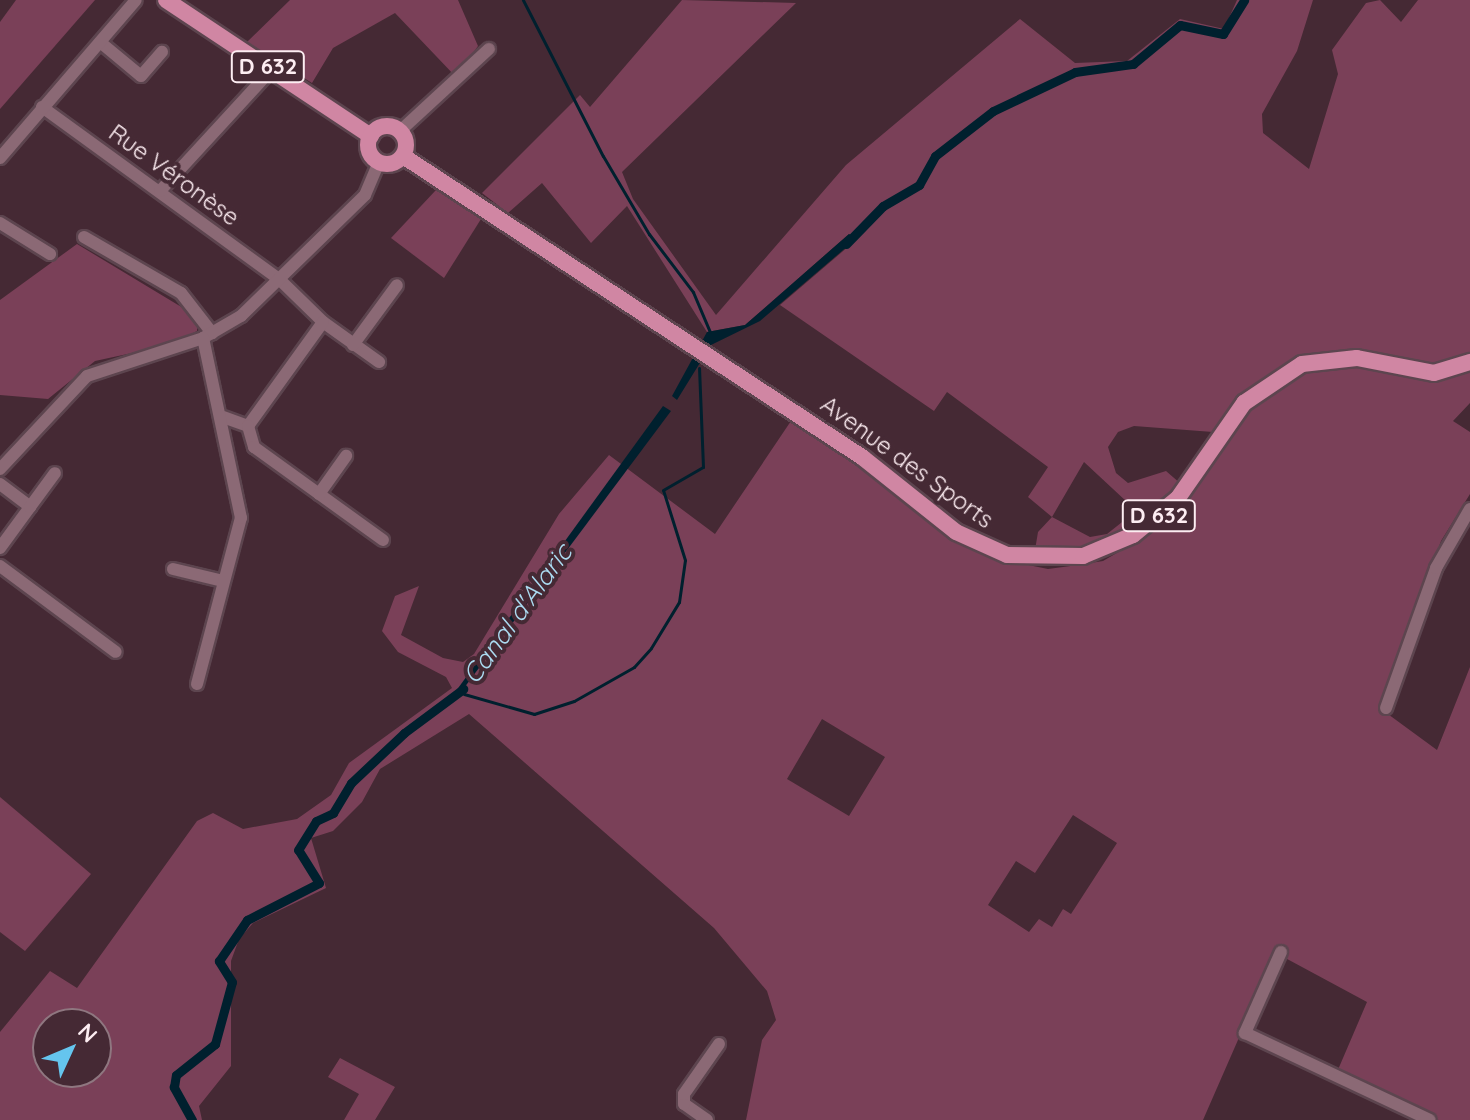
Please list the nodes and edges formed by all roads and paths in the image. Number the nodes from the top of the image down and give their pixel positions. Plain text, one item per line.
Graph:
1 (136, 0) edge
2 (166, 0) edge
3 (100, 42) junction
4 (489, 49) dead end
5 (162, 52) dead end
6 (272, 69) junction
7 (42, 107) junction
8 (400, 131) junction
9 (371, 136) junction
10 (403, 156) junction
11 (0, 158) edge
12 (379, 162) junction
13 (160, 191) junction
14 (0, 223) edge
15 (84, 237) dead end
16 (50, 254) dead end
17 (279, 279) junction
18 (397, 285) dead end
19 (323, 322) junction
20 (208, 336) junction
21 (353, 345) junction
22 (379, 362) dead end
23 (1470, 362) edge
24 (223, 417) junction
25 (248, 426) junction
26 (33, 431) junction
27 (254, 447) junction
28 (346, 456) dead end
29 (0, 460) edge
30 (231, 462) junction
31 (0, 469) edge
32 (55, 473) dead end
33 (0, 484) edge
34 (319, 494) junction
35 (30, 507) junction
36 (1470, 509) edge
37 (383, 540) dead end
38 (0, 548) edge
39 (0, 566) edge
40 (173, 569) dead end
41 (223, 581) junction
42 (116, 652) dead end
43 (197, 684) dead end
44 (1386, 708) dead end
45 (1281, 952) dead end
46 (719, 1044) dead end
47 (707, 1120) edge
48 (1430, 1120) edge

1 - 3 street
2 - 6 main road, D 632
3 - 5 street
3 - 7 street
4 - 8 street
6 - 9 main road, D 632
6 - 13 street
7 - 11 street
7 - 13 street, Rue Véronèse
8 - 9 main road
8 - 10 main road
9 - 12 main road
10 - 12 main road
10 - 23 main road, Avenue des Sports / D 632
12 - 17 street
13 - 17 street, Rue Véronèse
14 - 16 street
15 - 20 street
17 - 19 street, Rue Véronèse
17 - 20 street
18 - 21 street
19 - 21 street, Rue Véronèse
19 - 25 street
20 - 24 street
20 - 26 street
21 - 22 street, Rue Véronèse
24 - 25 street
24 - 30 street
25 - 27 street
26 - 29 street
26 - 31 street
27 - 30 street
27 - 34 street
28 - 34 street
30 - 41 street
32 - 35 street
33 - 35 street
34 - 37 street
35 - 38 street
36 - 44 street
39 - 42 street
40 - 41 street
41 - 43 street
45 - 48 street
46 - 47 street

